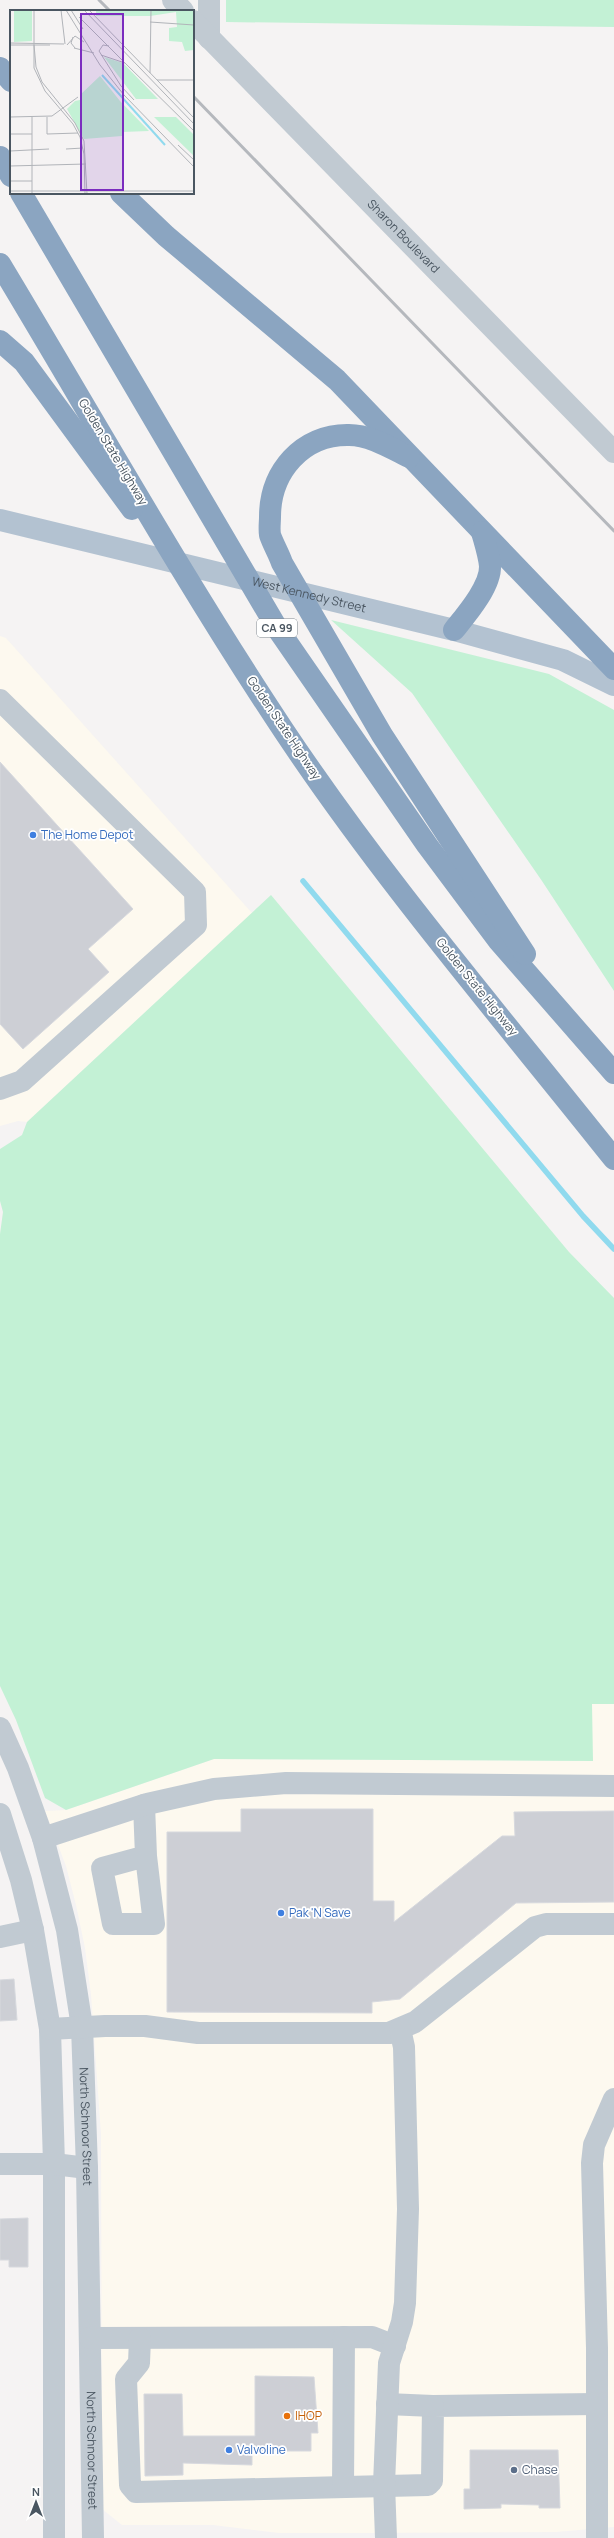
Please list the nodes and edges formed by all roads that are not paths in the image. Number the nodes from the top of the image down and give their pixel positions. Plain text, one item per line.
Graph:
1 (173, 0) edge
2 (209, 0) edge
3 (182, 10) edge
4 (194, 22) edge
5 (210, 38) junction
6 (0, 68) edge
7 (10, 80) edge
8 (0, 157) edge
9 (10, 174) edge
10 (22, 194) edge
11 (122, 194) edge
12 (0, 264) edge
13 (0, 341) edge
14 (614, 452) edge
15 (409, 457) junction
16 (0, 520) edge
17 (482, 532) junction
18 (209, 613) junction
19 (454, 630) junction
20 (614, 669) edge
21 (614, 685) edge
22 (0, 700) edge
23 (578, 1033) junction
24 (614, 1073) edge
25 (0, 1089) edge
26 (614, 1159) edge
27 (0, 1728) edge
28 (614, 1786) edge
29 (144, 1805) junction
30 (0, 1814) edge
31 (43, 1838) junction
32 (146, 1856) dead end
33 (614, 1924) edge
34 (33, 1930) junction
35 (0, 1937) edge
36 (82, 2027) junction
37 (50, 2028) junction
38 (400, 2029) junction
39 (614, 2099) edge
40 (0, 2164) edge
41 (54, 2164) junction
42 (87, 2168) junction
43 (344, 2337) junction
44 (90, 2338) junction
45 (140, 2338) junction
46 (394, 2346) junction
47 (387, 2404) junction
48 (597, 2404) junction
49 (433, 2406) junction
50 (384, 2484) junction
51 (343, 2487) junction
52 (54, 2538) edge
53 (93, 2538) edge
54 (386, 2538) edge
55 (597, 2538) edge

1 - 3 street
2 - 5 street
4 - 5 street, Sharon Boulevard
5 - 14 street, Sharon Boulevard
6 - 7 highway
8 - 9 highway
10 - 23 highway, CA 99
11 - 15 highway
12 - 18 highway, Golden State Highway
13 - 18 highway
15 - 17 highway
15 - 23 highway
16 - 19 main road, West Kennedy Street
17 - 19 highway
17 - 20 highway
18 - 26 highway, Golden State Highway
19 - 21 main road, West Kennedy Street
22 - 25 street
23 - 24 highway, CA 99
27 - 31 street, North Schnoor Street
28 - 29 street
29 - 31 street
29 - 32 street
30 - 34 street
31 - 36 street, North Schnoor Street
33 - 38 street
34 - 35 street
34 - 37 street
36 - 37 street
36 - 38 street
36 - 42 street, North Schnoor Street
37 - 41 street
38 - 46 street
39 - 48 street
40 - 41 street
41 - 42 street
41 - 52 street
42 - 44 street, North Schnoor Street
43 - 45 street
43 - 46 street
43 - 51 street
44 - 45 street
44 - 53 street, North Schnoor Street
45 - 51 street
46 - 47 street
47 - 49 street
47 - 50 street
48 - 49 street
48 - 55 street
49 - 50 street
50 - 51 street
50 - 54 street

